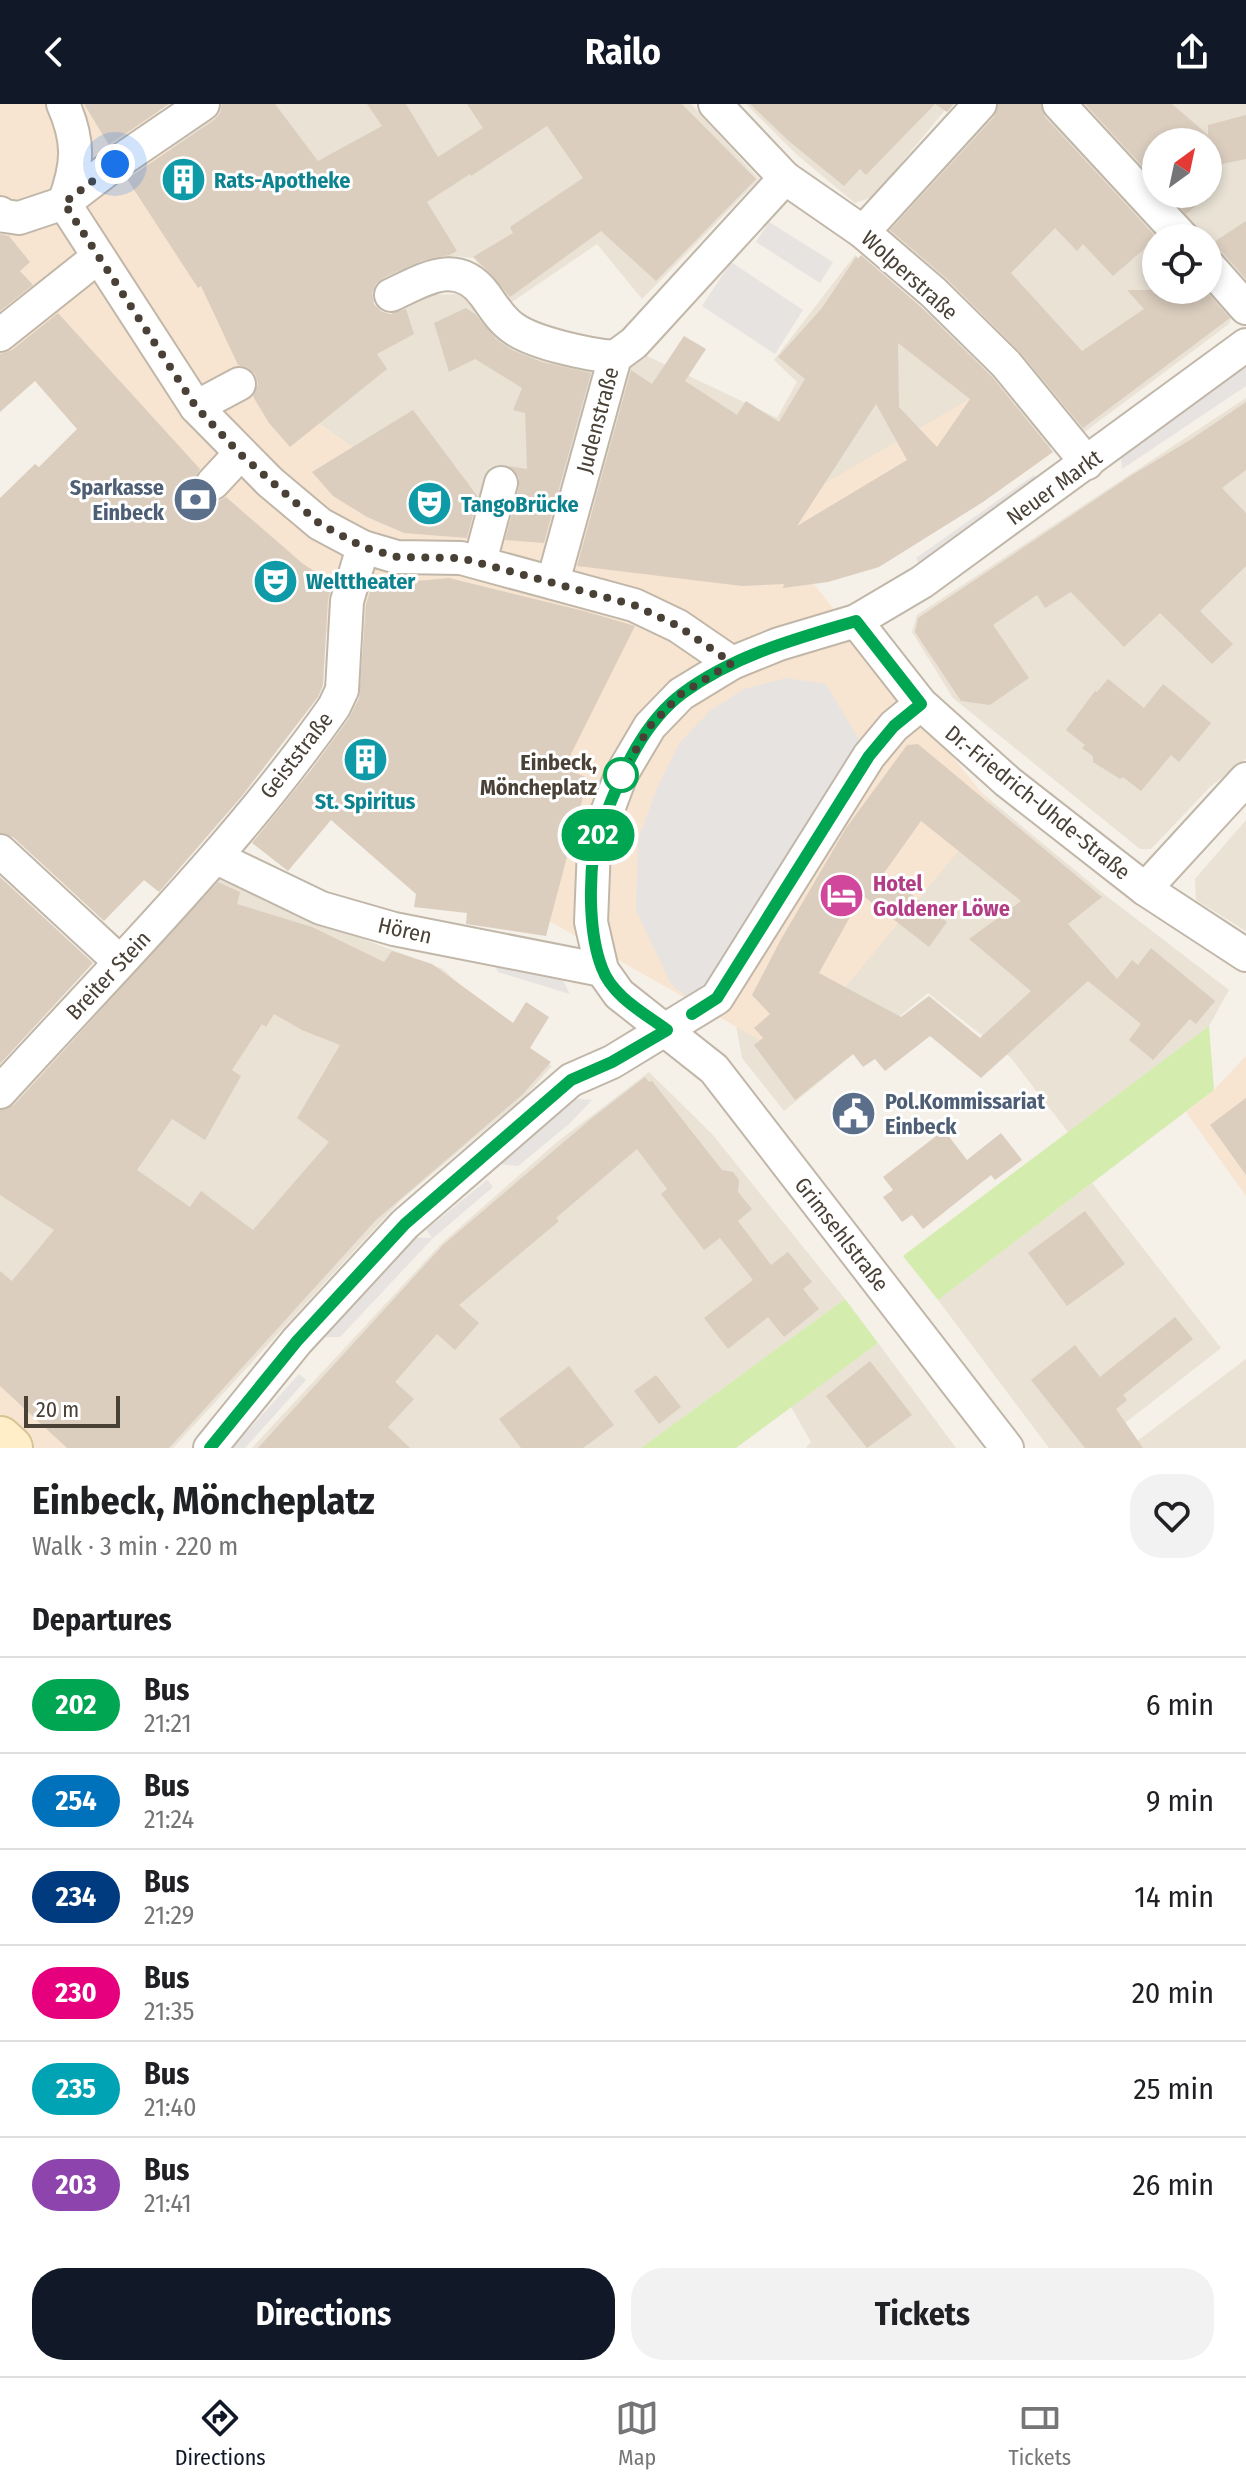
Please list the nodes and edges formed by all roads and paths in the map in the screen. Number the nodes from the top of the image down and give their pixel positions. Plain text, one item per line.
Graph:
1 (63, 104) edge
2 (203, 104) edge
3 (715, 104) edge
4 (980, 104) edge
5 (1059, 104) edge
6 (785, 178) junction
7 (64, 203) junction
8 (1170, 224) edge
9 (2, 232) edge
10 (863, 232) junction
11 (98, 257) junction
12 (1222, 281) edge
13 (391, 295) dead end
14 (1246, 308) edge
15 (0, 335) edge
16 (1246, 345) edge
17 (615, 357) junction
18 (239, 384) dead end
19 (196, 407) junction
20 (240, 454) junction
21 (1087, 463) junction
22 (213, 483) dead end
23 (501, 483) dead end
24 (363, 547) junction
25 (480, 562) junction
26 (553, 582) junction
27 (856, 621) junction
28 (732, 663) junction
29 (921, 704) junction
30 (1246, 779) edge
31 (0, 851) edge
32 (217, 858) junction
33 (1145, 889) junction
34 (1246, 955) edge
35 (119, 961) junction
36 (602, 970) junction
37 (667, 1030) junction
38 (0, 1092) edge
39 (0, 1439) edge
40 (10, 1448) edge
41 (210, 1448) edge
42 (1007, 1448) edge

1 - 7 street
2 - 7 street
3 - 6 street, Wolperstraße
4 - 10 street
5 - 8 street
6 - 10 street, Wolperstraße
6 - 17 street, Judenstraße
7 - 9 street
7 - 11 street
10 - 21 street, Wolperstraße
11 - 15 street
11 - 19 street
12 - 14 street
13 - 17 street
16 - 21 street, Neuer Markt
17 - 26 street, Judenstraße
18 - 19 street
19 - 20 street
20 - 22 street
20 - 24 street
21 - 27 street, Neuer Markt
23 - 25 street
24 - 25 street
24 - 32 street, Geiststraße
25 - 26 street
26 - 28 street
27 - 28 street, Neuer Markt
27 - 29 street, Dr.-Friedrich-Uhde-Straße
28 - 36 street, Neuer Markt
29 - 33 street, Dr.-Friedrich-Uhde-Straße
29 - 37 street
30 - 33 street
31 - 35 street
32 - 35 street, Breiter Stein
32 - 36 street, Hören
33 - 34 street, Dr.-Friedrich-Uhde-Straße
35 - 38 street, Breiter Stein
36 - 37 street, Grimsehlstraße
37 - 41 street
37 - 42 street, Grimsehlstraße
39 - 40 main road

